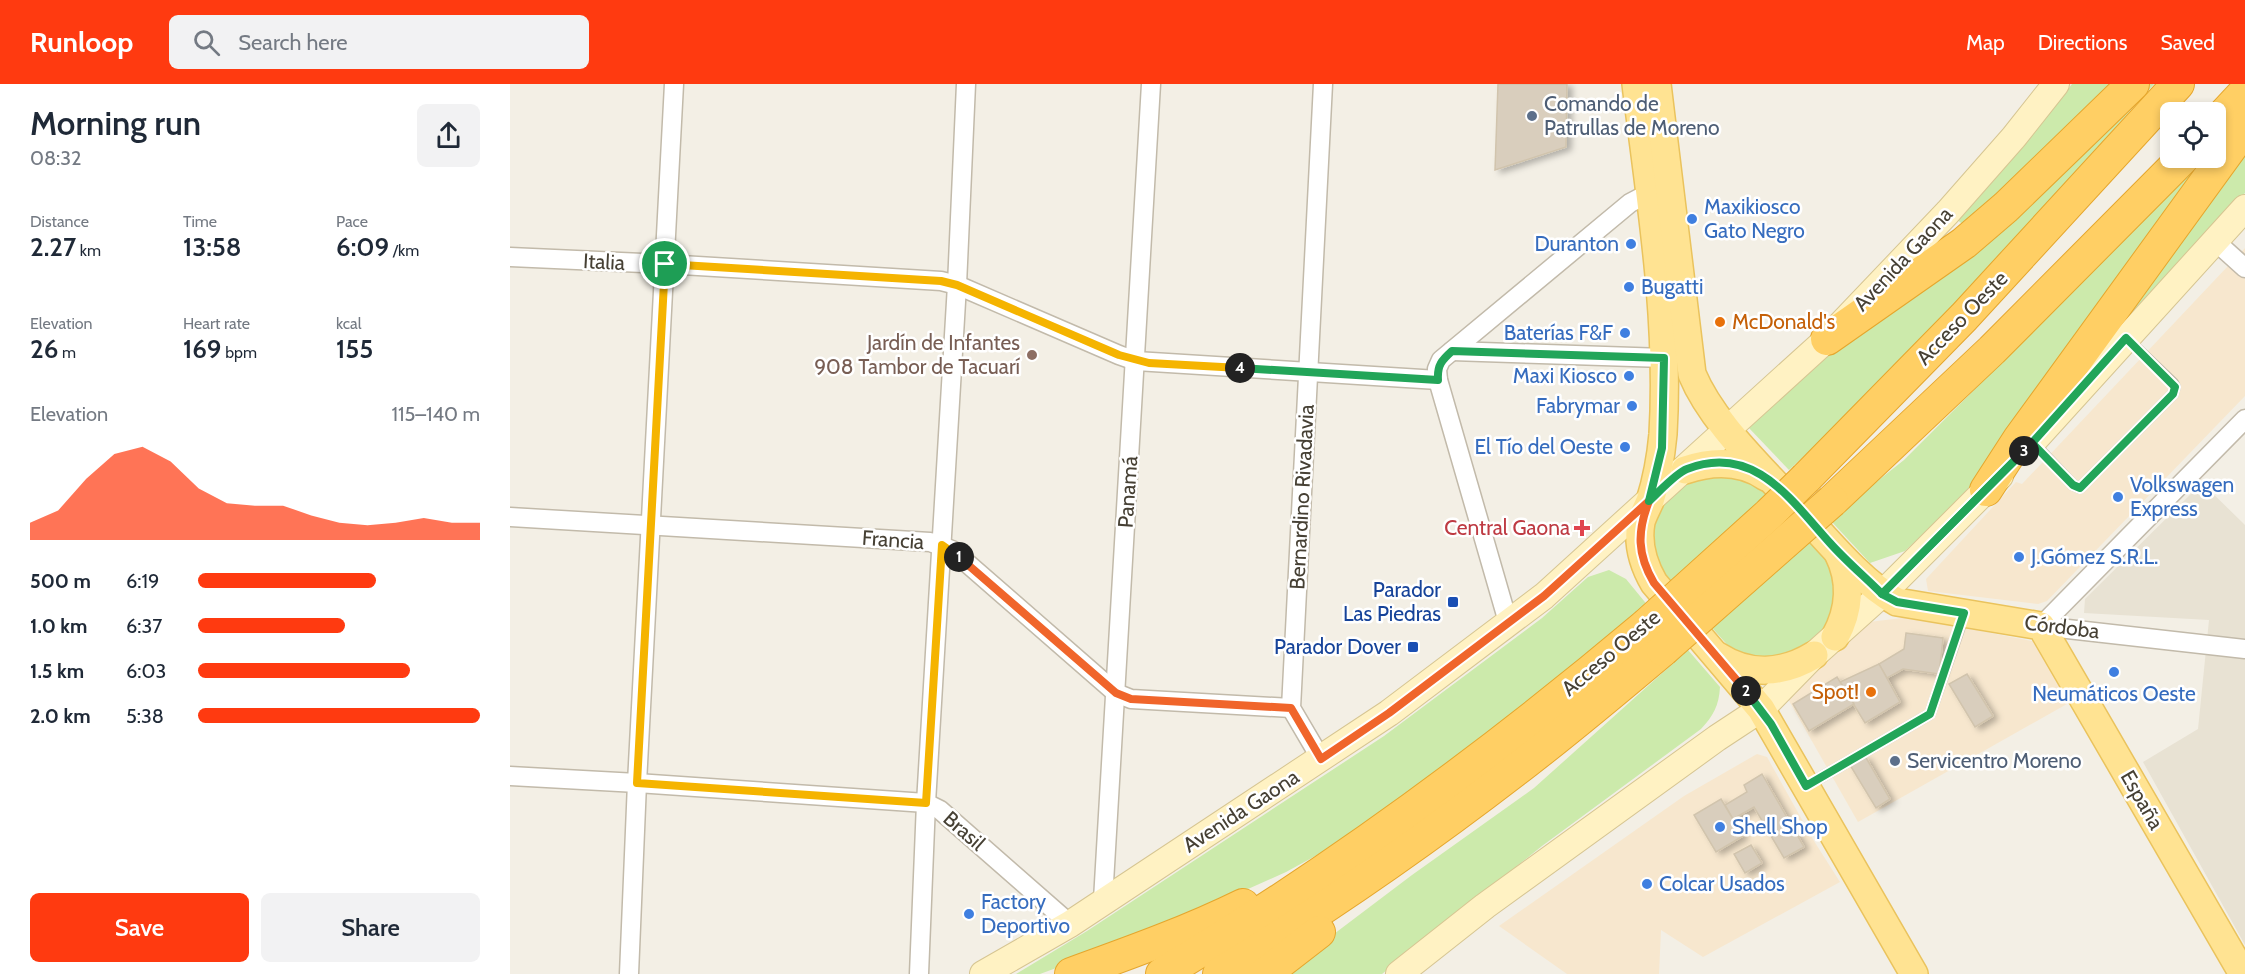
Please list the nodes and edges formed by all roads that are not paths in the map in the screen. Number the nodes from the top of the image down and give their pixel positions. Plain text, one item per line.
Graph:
1 (674, 84) edge
2 (966, 84) edge
3 (1151, 84) edge
4 (1323, 84) edge
5 (1636, 84) edge
6 (1658, 84) edge
7 (2056, 84) edge
8 (2133, 84) edge
9 (2178, 84) edge
10 (2245, 92) edge
11 (2226, 112) edge
12 (2245, 128) edge
13 (2173, 168) edge
14 (1650, 193) junction
15 (2245, 208) edge
16 (2215, 241) junction
17 (510, 257) edge
18 (665, 264) junction
19 (2245, 268) edge
20 (957, 285) junction
21 (2126, 338) junction
22 (1827, 339) junction
23 (1452, 351) junction
24 (1664, 358) junction
25 (1136, 361) junction
26 (1309, 372) junction
27 (1438, 380) junction
28 (2245, 419) edge
29 (1728, 429) junction
30 (2032, 443) junction
31 (1685, 470) junction
32 (1775, 482) junction
33 (1986, 490) junction
34 (1649, 501) junction
35 (510, 517) edge
36 (651, 525) junction
37 (942, 545) junction
38 (1836, 549) junction
39 (1882, 594) junction
40 (1964, 613) junction
41 (1508, 622) junction
42 (2041, 626) junction
43 (1836, 637) junction
44 (2245, 649) edge
45 (1714, 654) junction
46 (1814, 656) junction
47 (1116, 693) junction
48 (1291, 708) junction
49 (1761, 709) junction
50 (1321, 759) junction
51 (510, 776) edge
52 (637, 783) junction
53 (1806, 786) junction
54 (926, 803) junction
55 (1453, 817) junction
56 (1386, 827) junction
57 (1103, 900) junction
58 (1070, 924) junction
59 (629, 974) edge
60 (919, 974) edge
61 (983, 974) edge
62 (1071, 974) edge
63 (1162, 974) edge
64 (1219, 974) edge
65 (1265, 974) edge
66 (1399, 974) edge
67 (1914, 974) edge
68 (2243, 974) edge

1 - 18 street
2 - 20 street
3 - 25 street, Panamá
4 - 26 street, Bernardino Rivadavia
5 - 14 main road
6 - 29 main road
7 - 22 main road, Avenida Gaona
8 - 22 highway
9 - 56 highway, Acceso Oeste, bridge
10 - 11 highway
12 - 33 highway
13 - 55 highway, Acceso Oeste, bridge
14 - 23 street
14 - 24 main road
15 - 16 main road
16 - 19 street
16 - 21 main road
17 - 18 street, Italia
18 - 20 street, Italia
18 - 36 street
20 - 25 street, Italia
20 - 37 street
21 - 30 main road
21 - 30 lane
22 - 29 main road, Avenida Gaona
23 - 24 street
23 - 27 street
24 - 34 main road
25 - 26 street, Italia
25 - 47 street, Panamá
26 - 27 street, Italia
26 - 48 street, Bernardino Rivadavia
27 - 41 street
28 - 42 street
29 - 31 main road, Avenida Gaona
29 - 32 main road
30 - 33 main road
31 - 32 main road
31 - 34 main road, Avenida Gaona
32 - 38 main road
33 - 39 main road
34 - 41 main road, Avenida Gaona
34 - 45 main road
35 - 36 street, Francia
36 - 37 street, Francia
36 - 52 street
37 - 47 street, Francia
37 - 54 street
38 - 39 main road
38 - 43 main road
39 - 40 main road, Córdoba
39 - 43 main road
40 - 42 main road, Córdoba
40 - 53 lane
41 - 50 main road, Avenida Gaona
42 - 44 street, Córdoba
42 - 68 main road, España
43 - 46 main road
45 - 46 main road
45 - 49 main road
46 - 49 main road
47 - 48 street, Francia
47 - 57 street, Panamá
48 - 50 street
49 - 53 main road
49 - 66 main road
50 - 57 main road, Avenida Gaona
51 - 52 street, Brasil
52 - 54 street, Brasil
52 - 59 street
53 - 67 main road
54 - 58 street, Brasil
54 - 60 street
55 - 64 highway, Acceso Oeste
55 - 65 highway
56 - 62 highway
56 - 63 highway, Acceso Oeste
57 - 58 main road, Avenida Gaona
58 - 61 main road, Avenida Gaona

